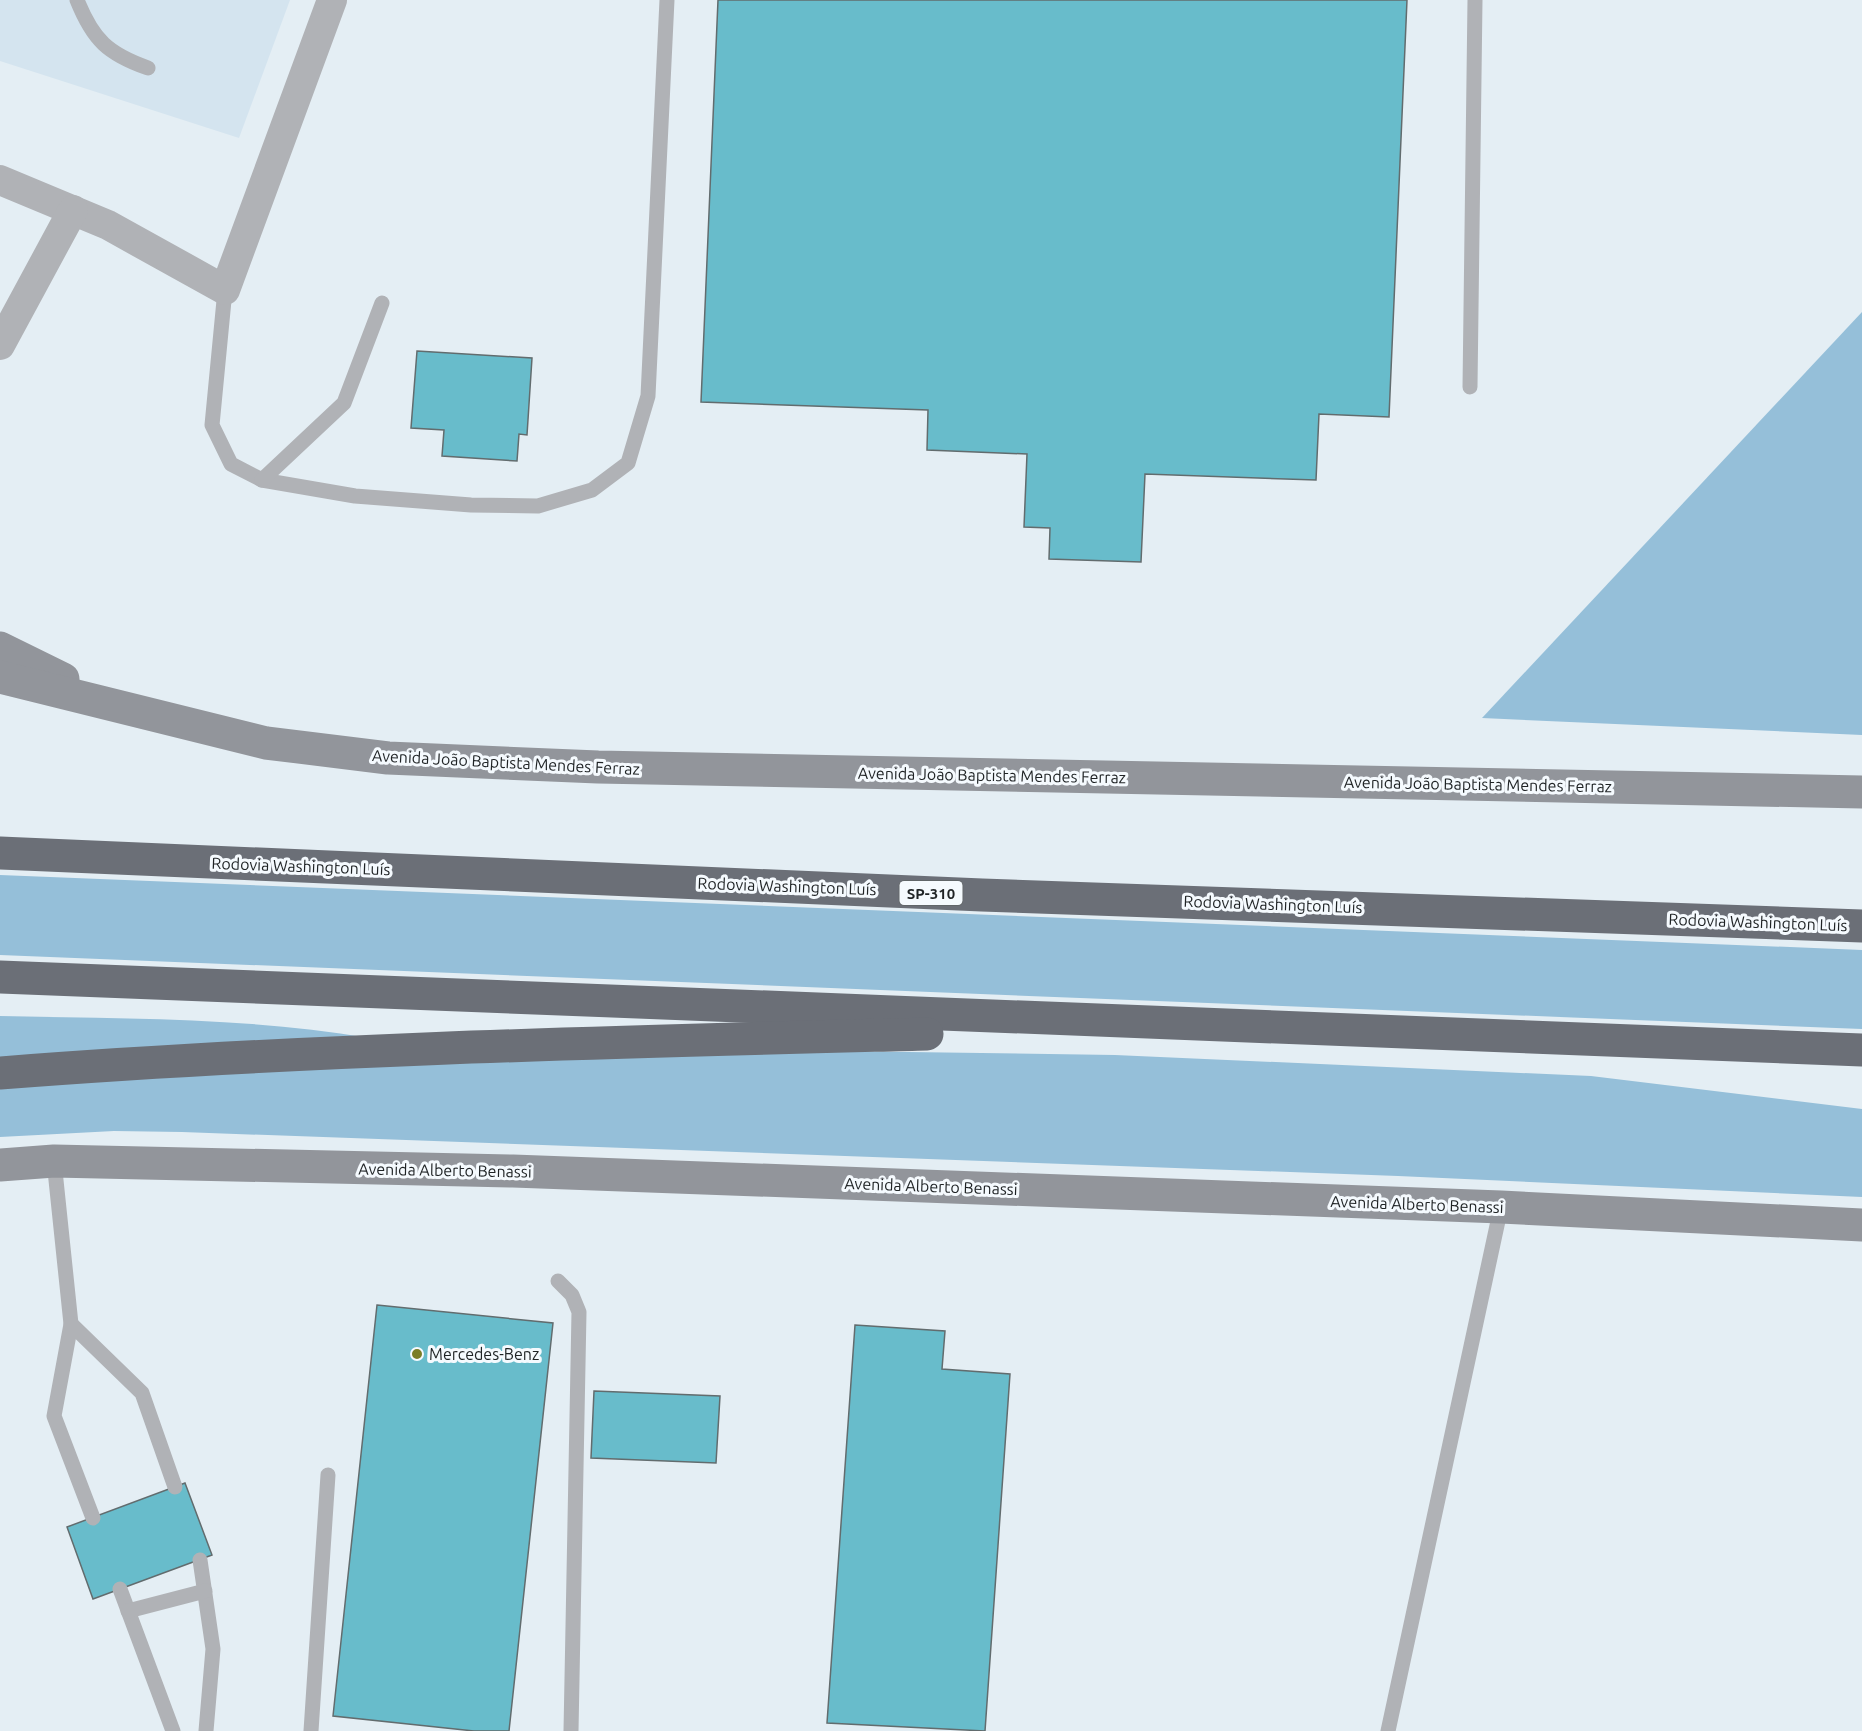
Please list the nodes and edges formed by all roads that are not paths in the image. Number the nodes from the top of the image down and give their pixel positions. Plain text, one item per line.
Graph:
1 (77, 0) edge
2 (332, 0) edge
3 (667, 0) edge
4 (1475, 0) edge
5 (148, 68) dead end
6 (0, 180) edge
7 (73, 210) junction
8 (225, 290) junction
9 (382, 303) dead end
10 (0, 345) edge
11 (1470, 387) dead end
12 (262, 480) junction
13 (0, 648) edge
14 (0, 677) edge
15 (127, 709) junction
16 (1862, 792) edge
17 (0, 853) edge
18 (1862, 926) edge
19 (0, 977) edge
20 (1237, 1026) junction
21 (1862, 1050) edge
22 (0, 1073) edge
23 (54, 1161) junction
24 (0, 1165) edge
25 (1501, 1207) junction
26 (1862, 1225) edge
27 (558, 1281) dead end
28 (71, 1324) junction
29 (328, 1474) dead end
30 (175, 1487) dead end
31 (93, 1518) dead end
32 (200, 1560) dead end
33 (120, 1589) dead end
34 (205, 1591) junction
35 (128, 1611) junction
36 (172, 1731) edge
37 (206, 1731) edge
38 (311, 1731) edge
39 (571, 1731) edge
40 (1388, 1731) edge

1 - 5 lane
2 - 8 street
3 - 12 lane
4 - 11 lane
6 - 7 street
7 - 8 street
7 - 10 street
8 - 12 lane
9 - 12 lane
13 - 15 main road, Avenida João Baptista Mendes Ferraz
14 - 15 main road, Avenida João Baptista Mendes Ferraz
15 - 16 main road, Avenida João Baptista Mendes Ferraz
17 - 18 highway, Rodovia Washington Luís / SP-310
19 - 20 highway
20 - 21 highway
20 - 22 highway
23 - 24 main road, Avenida Alberto Benassi
23 - 25 main road, Avenida Alberto Benassi
23 - 28 lane
25 - 26 main road, Avenida Alberto Benassi
25 - 40 lane
27 - 39 lane
28 - 30 lane
28 - 31 lane
29 - 38 lane
32 - 34 lane
33 - 35 lane
34 - 35 lane
34 - 37 lane
35 - 36 lane

